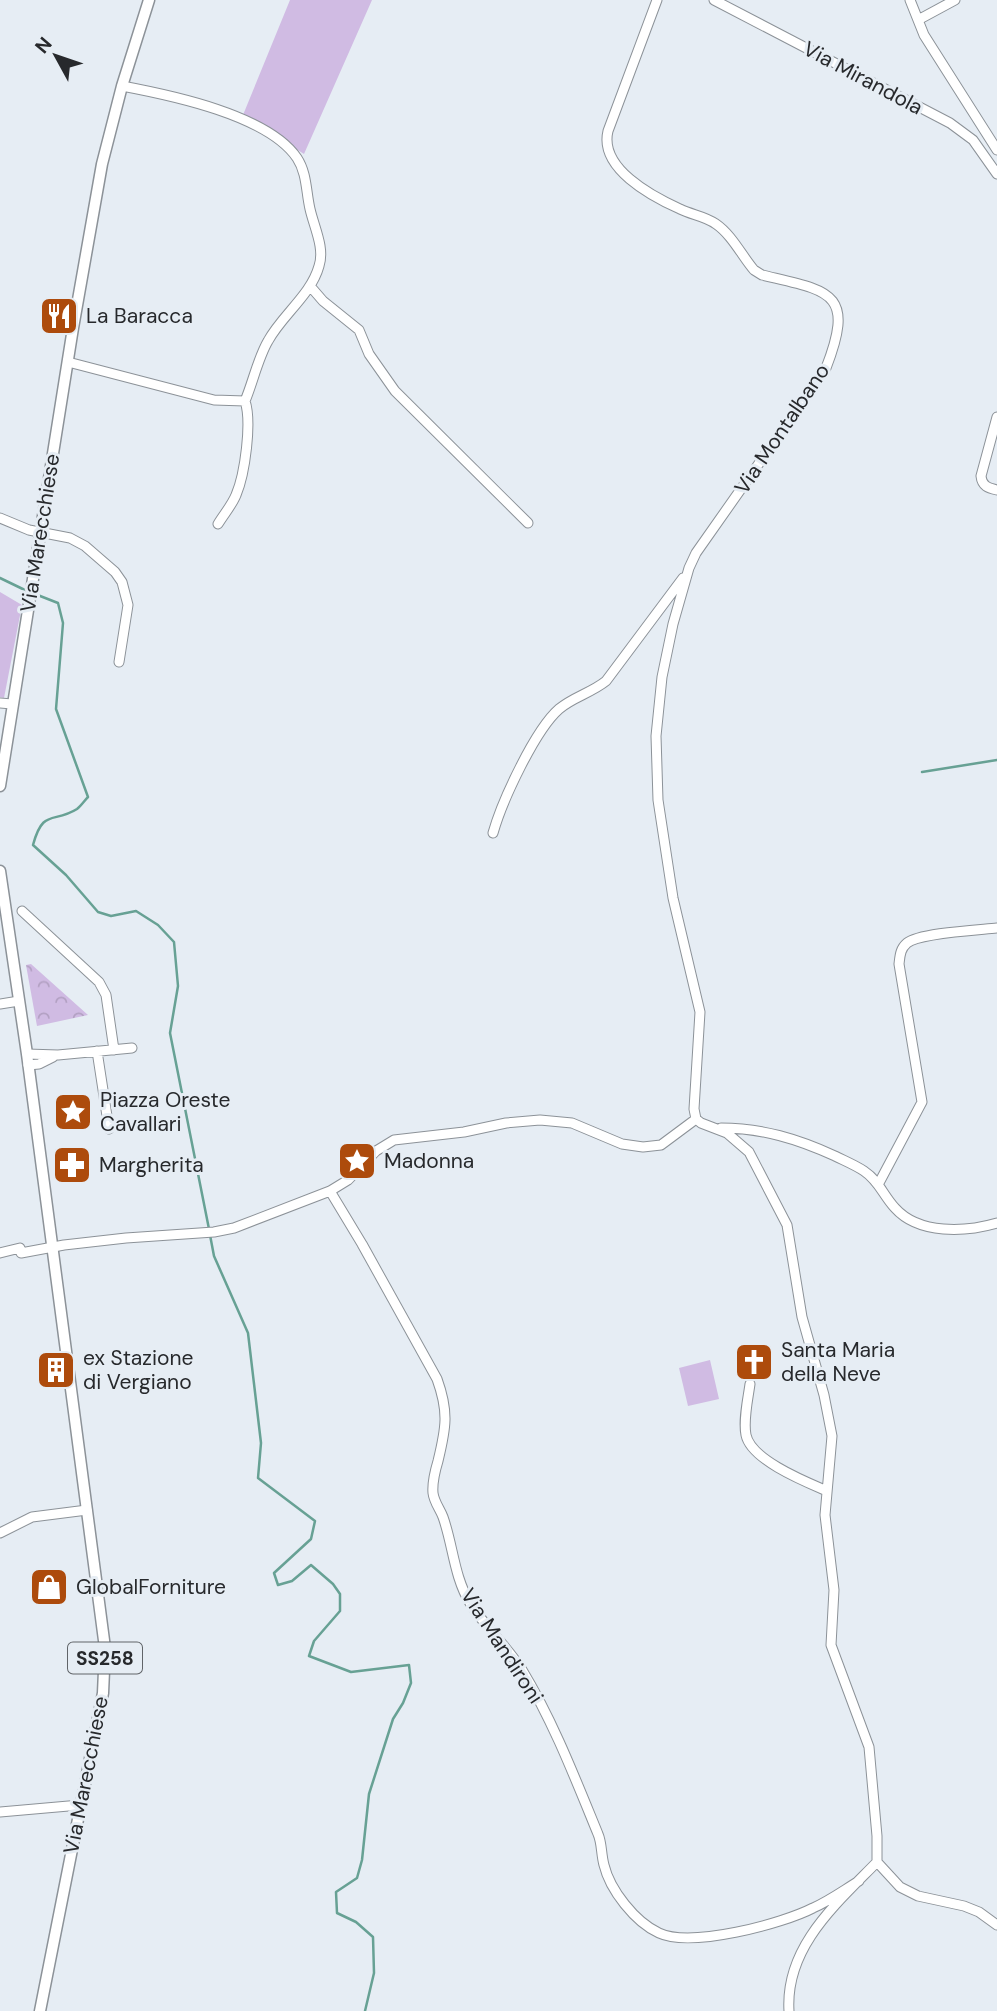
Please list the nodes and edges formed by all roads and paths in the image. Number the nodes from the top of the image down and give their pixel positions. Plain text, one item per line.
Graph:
1 (149, 0) edge
2 (657, 0) edge
3 (714, 0) edge
4 (910, 0) edge
5 (955, 0) edge
6 (918, 20) junction
7 (122, 86) junction
8 (997, 150) edge
9 (997, 174) edge
10 (310, 286) junction
11 (68, 362) junction
12 (245, 401) junction
13 (997, 417) edge
14 (997, 491) edge
15 (0, 517) edge
16 (528, 523) dead end
17 (218, 524) dead end
18 (40, 531) junction
19 (689, 568) junction
20 (119, 662) dead end
21 (0, 703) edge
22 (12, 705) junction
23 (0, 786) edge
24 (493, 833) dead end
25 (0, 871) edge
26 (22, 911) dead end
27 (997, 928) edge
28 (19, 1001) junction
29 (0, 1004) edge
30 (132, 1048) dead end
31 (97, 1051) junction
32 (114, 1051) junction
33 (28, 1060) junction
34 (696, 1119) junction
35 (716, 1128) junction
36 (109, 1129) dead end
37 (880, 1183) junction
38 (330, 1191) junction
39 (997, 1223) edge
40 (51, 1246) junction
41 (0, 1253) edge
42 (750, 1384) dead end
43 (827, 1491) junction
44 (88, 1510) junction
45 (0, 1533) edge
46 (80, 1805) junction
47 (0, 1812) edge
48 (877, 1862) junction
49 (859, 1881) junction
50 (815, 1908) junction
51 (824, 1919) junction
52 (997, 1925) edge
53 (40, 2011) edge
54 (789, 2011) edge

1 - 7 main road, Via Marecchiese
2 - 19 street, Via Montalbano
3 - 9 street, Via Mirandola
4 - 6 street
5 - 6 street
6 - 8 street
7 - 10 street
7 - 11 main road, Via Marecchiese
10 - 12 street
10 - 16 street
11 - 12 street
11 - 18 main road, Via Marecchiese
12 - 17 street
13 - 14 street
15 - 18 street
18 - 20 street
18 - 22 main road, Via Marecchiese
19 - 24 street, Via Montalbano
19 - 34 street, Via Montalbano
21 - 22 street
22 - 23 main road, Via Marecchiese
25 - 28 main road, Via Marecchiese / SS258
26 - 32 street
27 - 37 street
28 - 29 street
28 - 33 main road, Via Marecchiese / SS258
30 - 32 street
31 - 32 street
31 - 33 street
31 - 36 street
33 - 40 main road, Via Marecchiese / SS258
34 - 35 street
34 - 38 street
35 - 37 street
35 - 43 street
37 - 39 street
38 - 40 street
38 - 50 street, Via Mandironi
40 - 41 street
40 - 44 main road, Via Marecchiese / SS258
42 - 43 street
43 - 48 street
44 - 45 street
44 - 46 main road, Via Marecchiese / SS258
46 - 47 street
46 - 53 main road, Via Marecchiese / SS258
48 - 49 street
48 - 52 street
49 - 50 street, Via Mandironi
49 - 51 street
50 - 51 street
51 - 54 street

